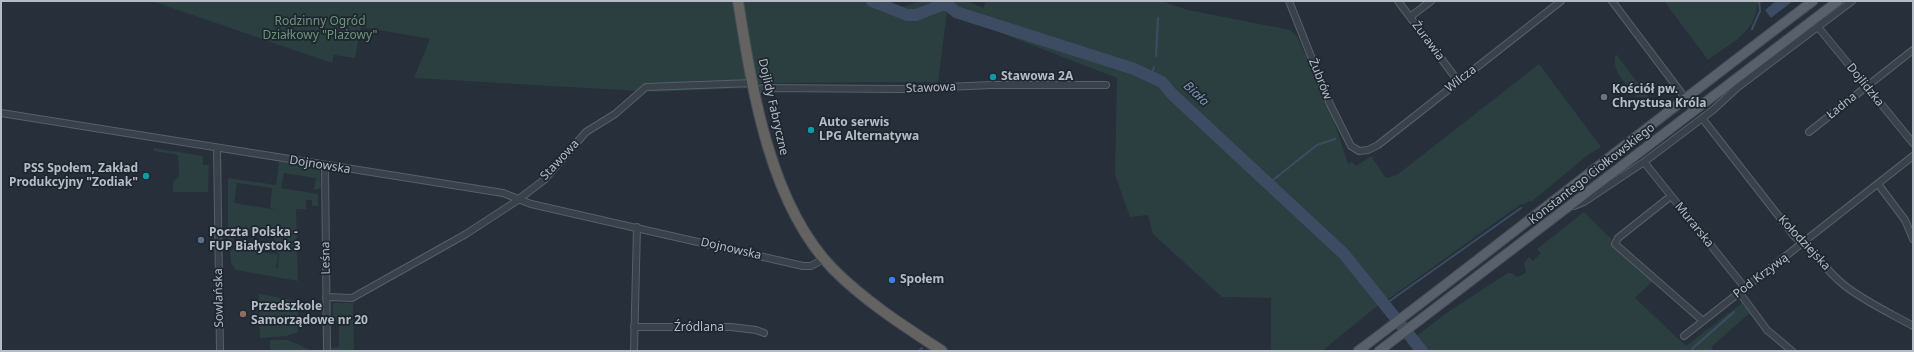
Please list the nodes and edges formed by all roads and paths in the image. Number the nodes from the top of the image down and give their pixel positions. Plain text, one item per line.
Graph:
1 (738, 1) edge
2 (1289, 1) edge
3 (1398, 1) edge
4 (1432, 1) edge
5 (1561, 1) edge
6 (1612, 1) edge
7 (1813, 1) edge
8 (1838, 1) edge
9 (1852, 1) edge
10 (1410, 17) junction
11 (1779, 27) junction
12 (1818, 27) junction
13 (1786, 39) junction
14 (1913, 50) edge
15 (1458, 81) junction
16 (1106, 85) dead end
17 (1866, 86) junction
18 (754, 87) junction
19 (1685, 98) junction
20 (1695, 110) junction
21 (1, 113) edge
22 (1702, 118) junction
23 (1809, 132) dead end
24 (1913, 143) edge
25 (217, 148) junction
26 (1359, 151) joint
27 (1913, 156) edge
28 (1644, 162) junction
29 (325, 165) junction
30 (1580, 180) junction
31 (1878, 184) junction
32 (1589, 191) junction
33 (1671, 196) junction
34 (518, 198) junction
35 (1565, 210) junction
36 (637, 227) junction
37 (1913, 238) edge
38 (1804, 243) junction
39 (824, 259) junction
40 (1745, 288) junction
41 (1739, 292) junction
42 (326, 297) junction
43 (1703, 321) junction
44 (1913, 326) edge
45 (634, 327) junction
46 (764, 333) dead end
47 (1684, 336) dead end
48 (938, 348) edge
49 (220, 351) edge
50 (327, 351) edge
51 (634, 351) edge
52 (1358, 351) edge
53 (1379, 351) edge
54 (1792, 351) edge

1 - 18 highway, Dojlidy Fabryczne
2 - 26 street, Żubrów
3 - 10 street, Żurawia
4 - 10 street
5 - 15 street, Wilcza
6 - 19 street
7 - 11 main road, Konstantego Ciołkowskiego
8 - 13 main road, Konstantego Ciołkowskiego
9 - 12 street, Konstantego Ciołkowskiego
10 - 15 street, Żurawia
11 - 13 main road
11 - 19 main road, Konstantego Ciołkowskiego
12 - 17 street, Dojlidzka
12 - 22 street, Konstantego Ciołkowskiego
13 - 20 main road, Konstantego Ciołkowskiego
14 - 17 street, Ładna
15 - 26 street, Wilcza
16 - 18 street, Stawowa
17 - 23 street, Ładna
17 - 24 street, Dojlidzka
18 - 34 street, Stawowa
18 - 39 highway, Dojlidy Fabryczne
19 - 20 street
19 - 30 main road, Konstantego Ciołkowskiego
20 - 32 main road, Konstantego Ciołkowskiego
21 - 25 street, Dojnowska
22 - 28 street, Konstantego Ciołkowskiego
22 - 38 street, Kołodziejska
25 - 29 street, Dojnowska
25 - 49 street, Sowlańska
27 - 31 street, Pod Krzywą
28 - 33 street, Murarska
28 - 35 street, Konstantego Ciołkowskiego
29 - 34 street, Dojnowska
29 - 42 street, Leśna
30 - 32 main road
30 - 52 main road, Konstantego Ciołkowskiego
31 - 37 street
31 - 38 street, Pod Krzywą
32 - 35 main road, Konstantego Ciołkowskiego
33 - 40 street, Murarska
33 - 43 street
34 - 36 street, Dojnowska
34 - 42 street, Stawowa
35 - 53 main road, Konstantego Ciołkowskiego
36 - 39 street, Dojnowska
36 - 45 street
38 - 40 street, Pod Krzywą
38 - 44 street, Kołodziejska
39 - 48 highway, Dojlidy Fabryczne
40 - 41 street, Pod Krzywą
41 - 43 street, Pod Krzywą
41 - 54 street
42 - 50 street, Leśna
43 - 47 street, Pod Krzywą
45 - 46 street, Źródlana
45 - 51 street

